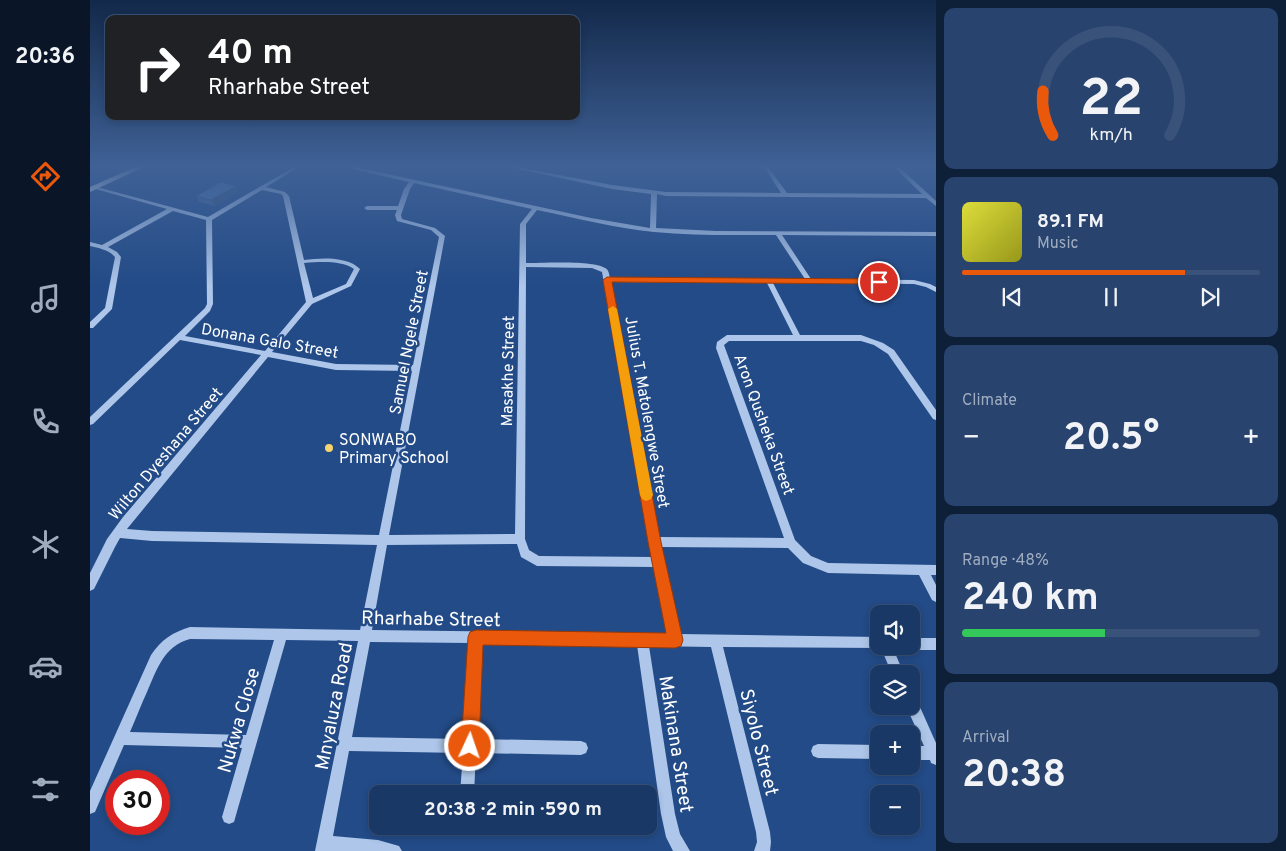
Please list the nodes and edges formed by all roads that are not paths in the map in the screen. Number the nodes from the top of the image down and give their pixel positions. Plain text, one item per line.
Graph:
1 (163, 207) edge
2 (230, 207) edge
3 (288, 207) edge
4 (530, 207) edge
5 (654, 207) edge
6 (367, 208) dead end
7 (401, 208) joint
8 (536, 208) junction
9 (172, 209) junction
10 (209, 219) junction
11 (653, 230) junction
12 (778, 234) junction
13 (936, 234) edge
14 (90, 244) edge
15 (103, 248) junction
16 (301, 262) junction
17 (523, 265) junction
18 (607, 280) junction
19 (769, 281) junction
20 (809, 281) junction
21 (936, 290) edge
22 (310, 302) junction
23 (90, 326) edge
24 (179, 337) junction
25 (798, 338) junction
26 (268, 354) junction
27 (417, 368) junction
28 (936, 416) edge
29 (90, 422) edge
30 (118, 533) junction
31 (520, 539) junction
32 (385, 540) junction
33 (654, 542) junction
34 (791, 543) junction
35 (659, 562) junction
36 (922, 570) junction
37 (936, 570) edge
38 (90, 585) edge
39 (936, 596) edge
40 (282, 634) junction
41 (366, 636) junction
42 (476, 637) junction
43 (642, 640) junction
44 (675, 640) junction
45 (716, 641) junction
46 (870, 643) edge
47 (920, 644) edge
48 (936, 644) edge
49 (916, 715) edge
50 (120, 738) junction
51 (251, 742) junction
52 (345, 744) junction
53 (470, 746) junction
54 (581, 748) dead end
55 (818, 751) dead end
56 (870, 752) edge
57 (920, 754) edge
58 (935, 756) edge
59 (468, 785) edge
60 (90, 807) edge
61 (230, 817) dead end
62 (324, 847) edge
63 (394, 851) edge
64 (682, 851) edge
65 (762, 851) edge

1 - 9 street
2 - 10 street
3 - 16 street
4 - 8 street
5 - 11 street
6 - 7 street
7 - 27 street, Samuel Ngele Street
8 - 11 street
8 - 17 street, Masakhe Street
9 - 10 street
9 - 15 street
10 - 24 street
11 - 12 street
12 - 13 street
12 - 20 street
14 - 15 street
15 - 23 street
16 - 22 street
16 - 22 street
17 - 18 street
17 - 31 street, Masakhe Street
18 - 19 street
18 - 33 street, Julius T. Matolengwe Street
19 - 20 street
19 - 25 street
20 - 21 street
22 - 26 street, Wilton Dyeshana Street
24 - 26 street, Donana Galo Street
24 - 29 street
25 - 28 street, Aron Qusheka Street
25 - 34 street, Aron Qusheka Street
26 - 27 street, Donana Galo Street
26 - 30 street, Wilton Dyeshana Street
27 - 32 street, Samuel Ngele Street
30 - 32 street, Wilton Dyeshana Street
30 - 38 street
31 - 32 street, Wilton Dyeshana Street
31 - 35 street
32 - 41 street, Mnyaluza Road
33 - 34 street
33 - 35 street, Julius T. Matolengwe Street
34 - 36 street
35 - 44 street, Julius T. Matolengwe Street
36 - 37 street
36 - 39 street
40 - 41 street, Rharhabe Street
40 - 50 street, Rharhabe Street
40 - 51 street, Nukwa Close
41 - 42 street, Rharhabe Street
41 - 52 street, Mnyaluza Road
42 - 43 street, Rharhabe Street
42 - 53 street
43 - 44 street, Rharhabe Street
43 - 64 street, Makinana Street
44 - 45 street, Rharhabe Street
45 - 46 street, Rharhabe Street
45 - 65 street, Siyolo Street
47 - 48 street
49 - 58 street
50 - 51 street
50 - 60 street, Rharhabe Street
51 - 61 street, Nukwa Close
52 - 53 street
52 - 62 street, Mnyaluza Road
53 - 54 street
53 - 59 street
55 - 56 street
57 - 58 street
62 - 63 street

